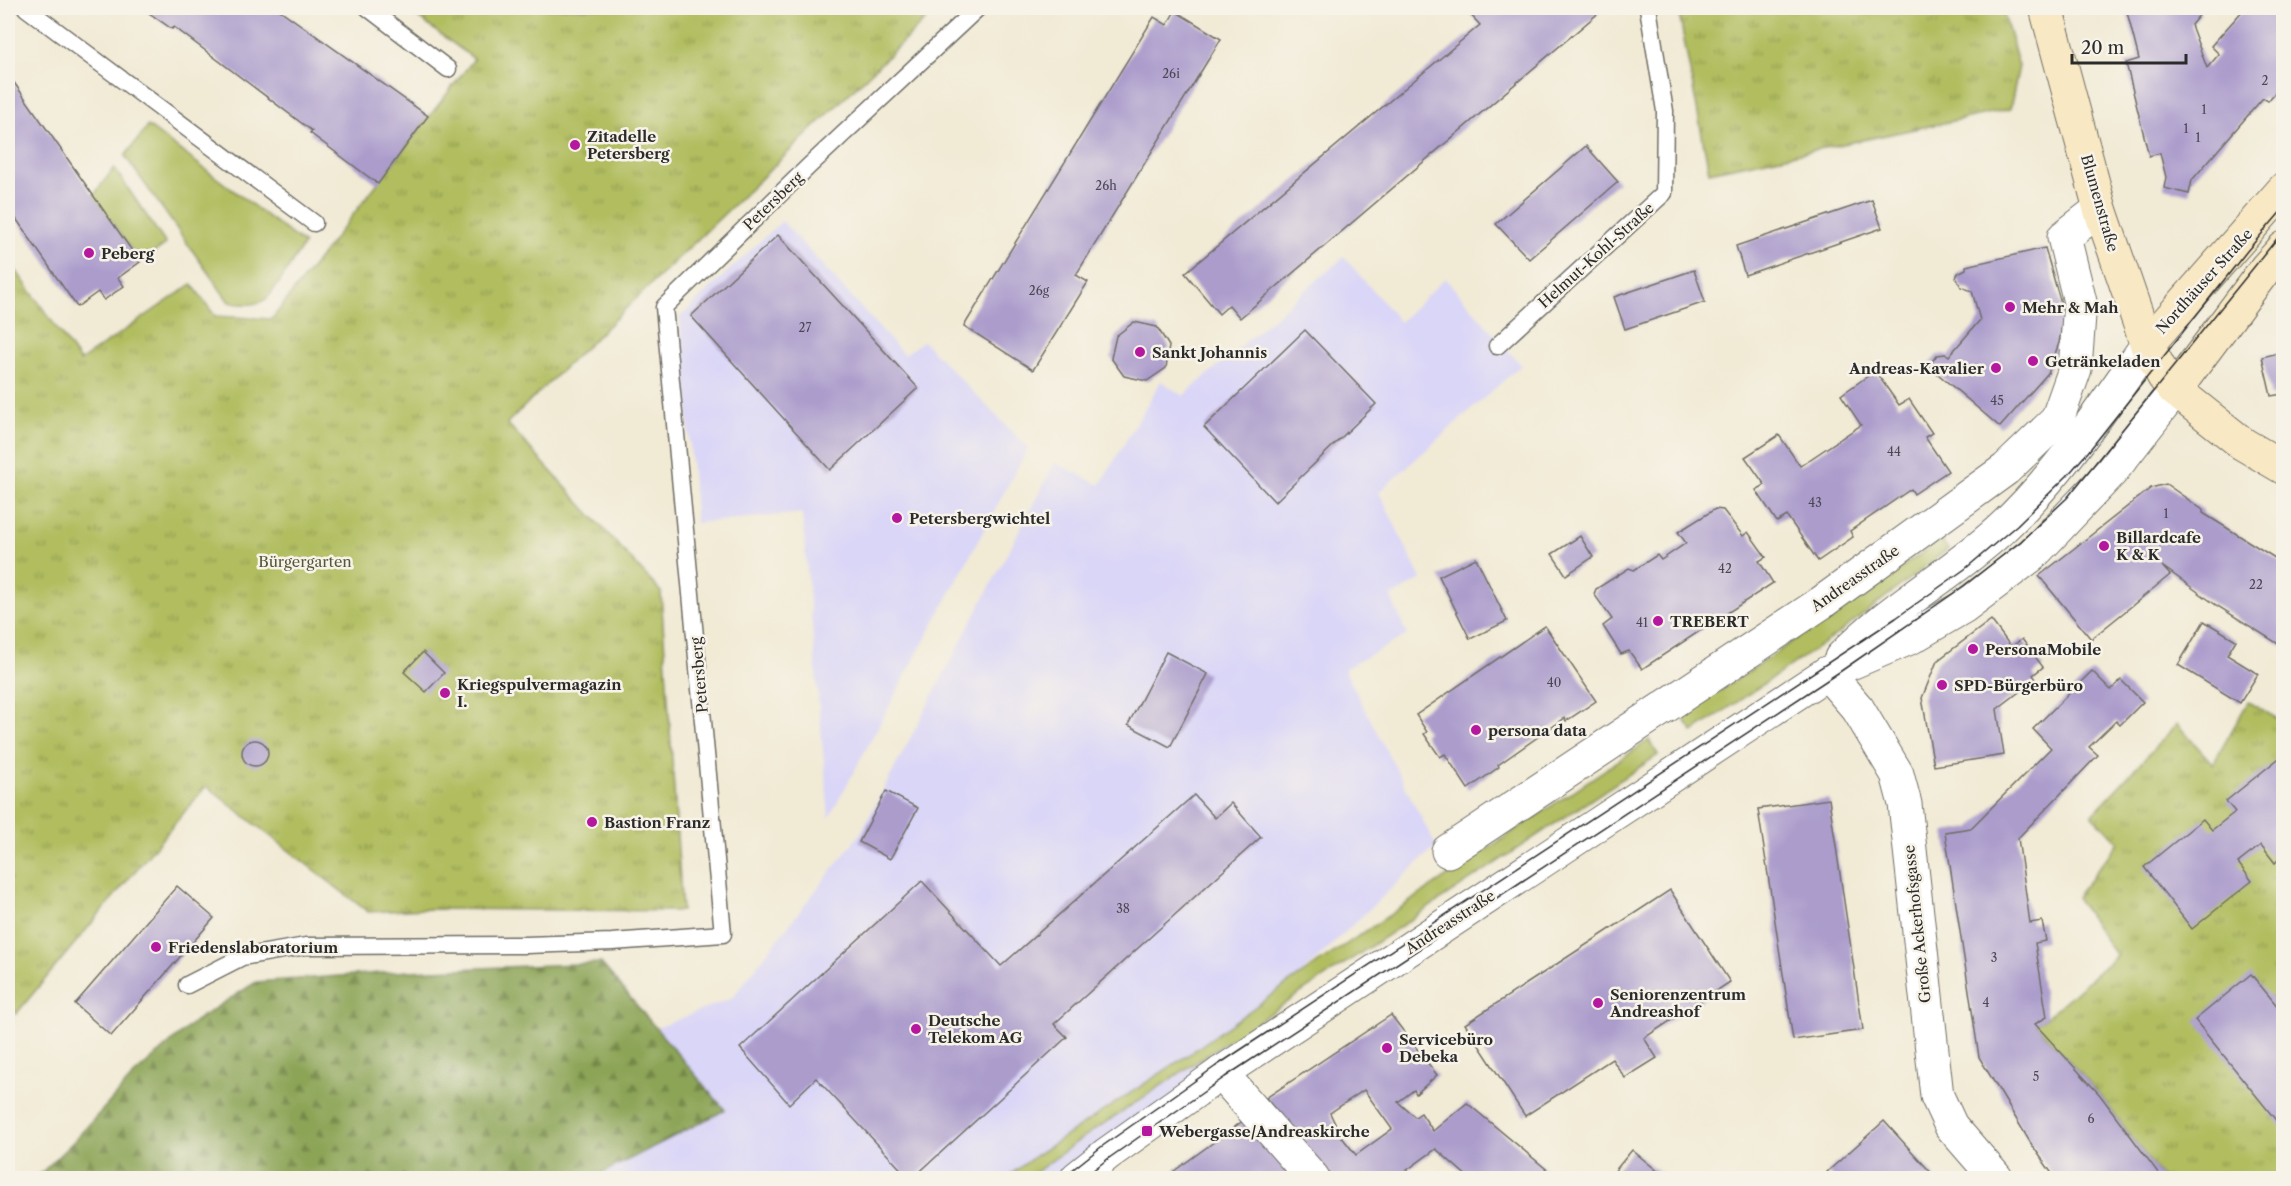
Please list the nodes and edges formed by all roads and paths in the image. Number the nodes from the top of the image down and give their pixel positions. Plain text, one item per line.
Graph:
1 (26, 8) edge
2 (368, 8) edge
3 (978, 8) edge
4 (1648, 8) edge
5 (2046, 8) edge
6 (448, 69) dead end
7 (2283, 189) edge
8 (2100, 209) junction
9 (314, 223) dead end
10 (2283, 248) edge
11 (2146, 345) junction
12 (1497, 346) dead end
13 (2175, 390) junction
14 (2283, 468) edge
15 (1827, 673) junction
16 (1448, 851) dead end
17 (187, 985) dead end
18 (1221, 1073) junction
19 (1077, 1179) edge
20 (1313, 1179) edge
21 (1996, 1179) edge

1 - 9 lane
2 - 6 lane
3 - 17 lane, Petersberg
4 - 12 lane, Helmut-Kohl-Straße
5 - 8 main road, Blumenstraße
7 - 11 main road, Nordhäuser Straße
8 - 11 main road, Blumenstraße
8 - 16 street, Andreasstraße
10 - 13 main road
11 - 13 main road, Blumenstraße
11 - 15 street, Andreasstraße
13 - 14 main road, Blumenstraße
13 - 15 street, Andreasstraße
15 - 18 street, Andreasstraße
15 - 21 street, Große Ackerhofsgasse
18 - 19 street, Andreasstraße
18 - 20 street

